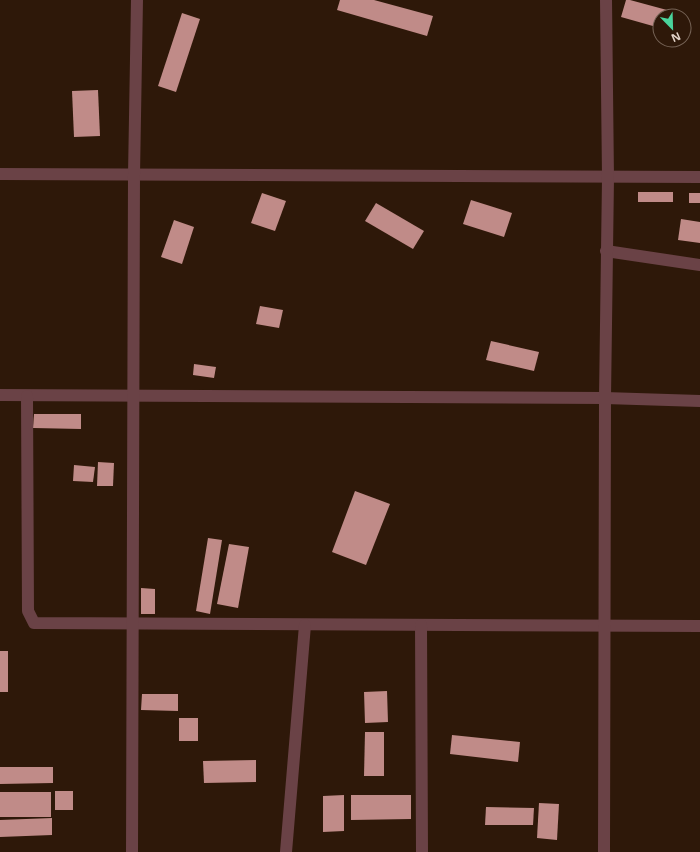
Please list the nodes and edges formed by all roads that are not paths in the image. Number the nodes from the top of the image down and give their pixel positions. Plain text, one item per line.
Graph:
1 (137, 0) edge
2 (606, 0) edge
3 (0, 174) edge
4 (134, 175) junction
5 (700, 177) edge
6 (608, 178) junction
7 (606, 251) junction
8 (700, 265) edge
9 (0, 395) edge
10 (27, 396) junction
11 (134, 396) junction
12 (604, 398) junction
13 (700, 402) edge
14 (134, 624) junction
15 (305, 625) junction
16 (422, 625) junction
17 (603, 626) junction
18 (700, 626) edge
19 (132, 852) edge
20 (286, 852) edge
21 (422, 852) edge
22 (604, 852) edge

1 - 4 street
2 - 6 street
3 - 4 street
4 - 6 street
4 - 11 street
5 - 6 street
6 - 7 street
7 - 8 street
7 - 12 street
9 - 10 street
10 - 11 street
10 - 14 street
11 - 12 street
11 - 14 street
12 - 13 street
12 - 17 street
14 - 15 street
14 - 19 street
15 - 16 street
15 - 20 street
16 - 17 street
16 - 21 street
17 - 18 street
17 - 22 street

